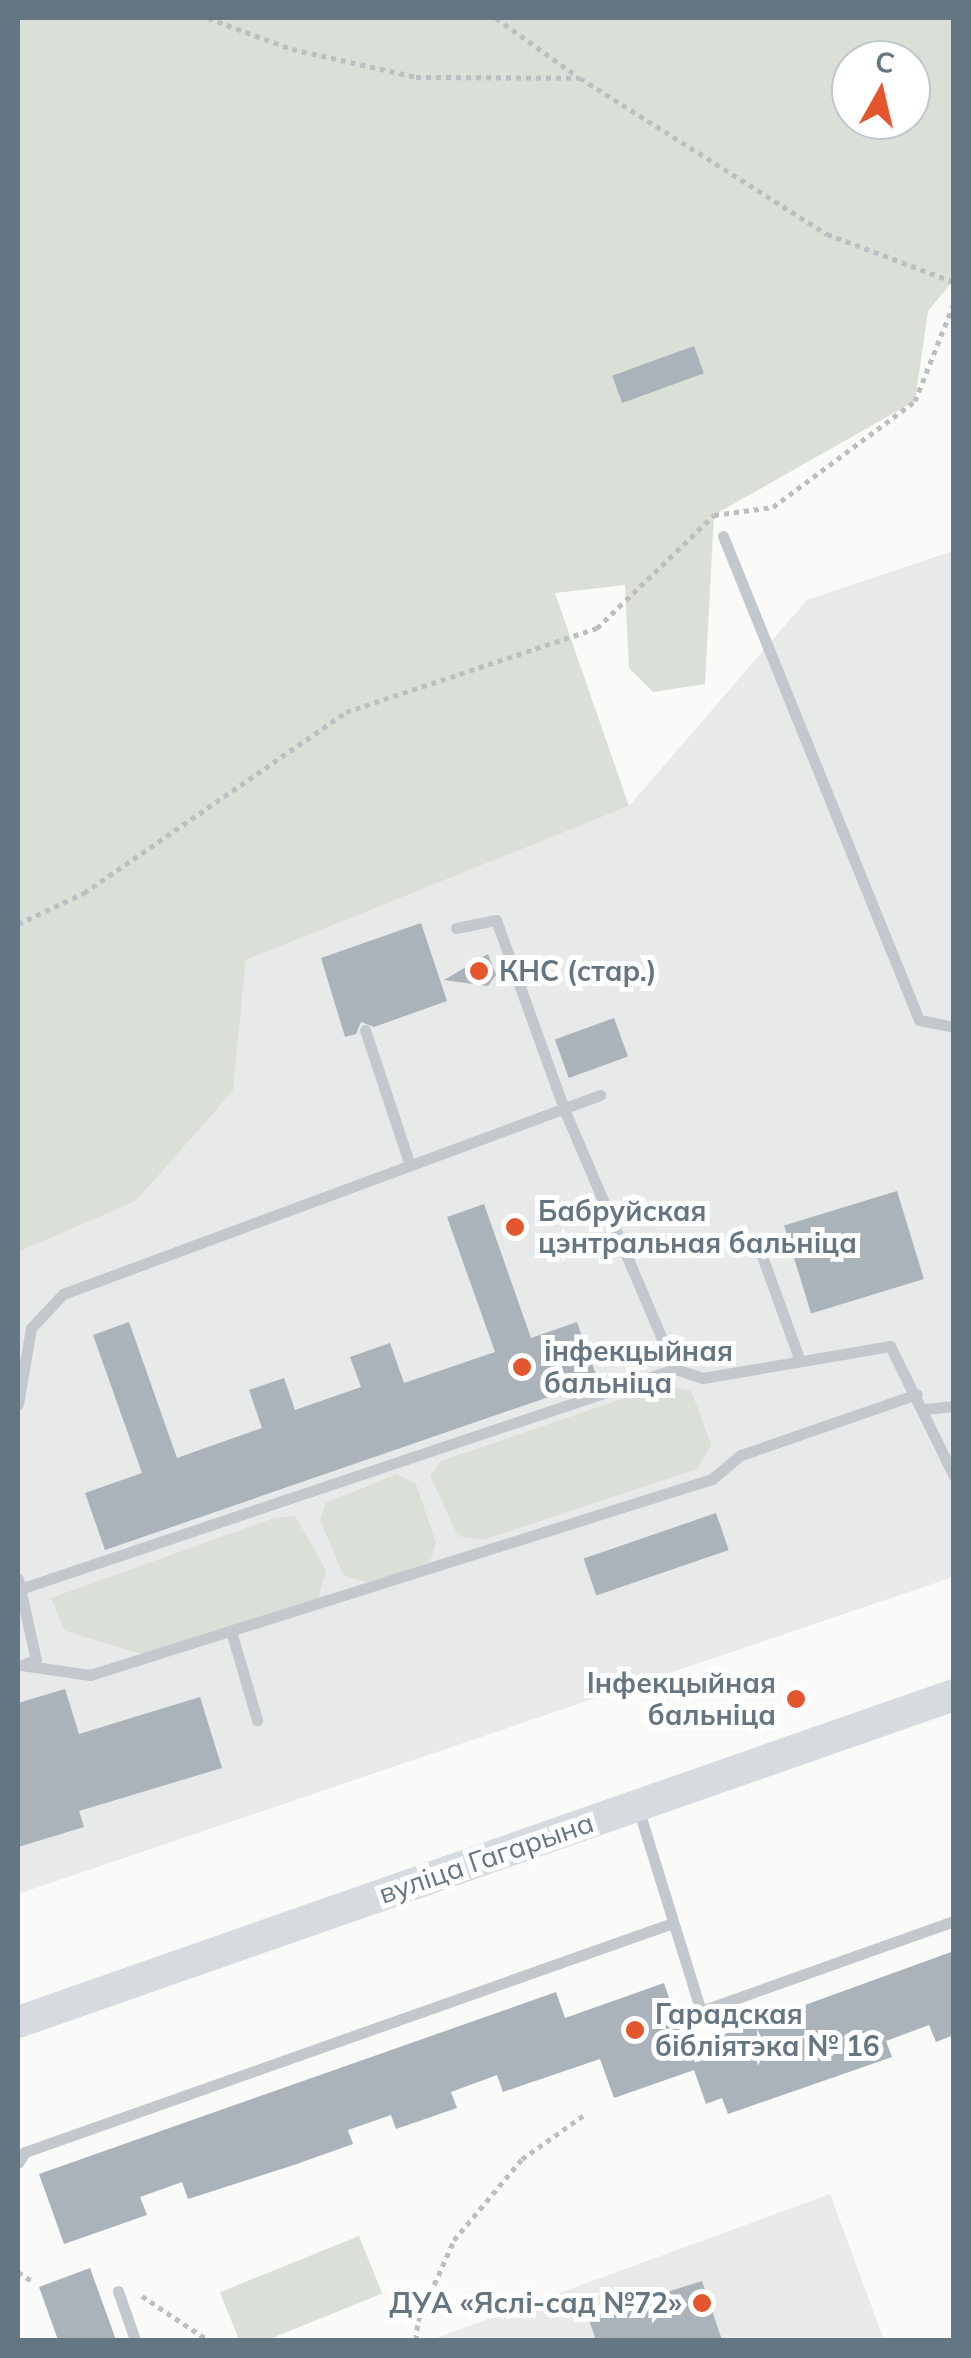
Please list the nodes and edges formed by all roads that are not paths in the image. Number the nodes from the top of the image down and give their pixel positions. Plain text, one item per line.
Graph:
1 (723, 536) dead end
2 (456, 928) dead end
3 (954, 1026) edge
4 (366, 1030) dead end
5 (600, 1095) dead end
6 (564, 1109) junction
7 (410, 1166) junction
8 (758, 1245) dead end
9 (799, 1358) junction
10 (675, 1369) junction
11 (917, 1394) junction
12 (18, 1404) edge
13 (954, 1406) edge
14 (925, 1409) junction
15 (954, 1476) edge
16 (19, 1584) edge
17 (231, 1631) junction
18 (19, 1666) edge
19 (954, 1695) edge
20 (257, 1720) dead end
21 (638, 1805) junction
22 (954, 1921) edge
23 (670, 1924) junction
24 (18, 2022) edge
25 (18, 2162) edge
26 (118, 2291) dead end
27 (135, 2340) edge

1 - 3 lane
2 - 6 lane
4 - 7 lane
5 - 6 lane
6 - 7 lane
6 - 10 lane
7 - 12 lane
8 - 9 lane
9 - 10 lane
9 - 11 lane
10 - 16 lane
11 - 14 lane
11 - 17 lane
13 - 14 lane
14 - 15 lane
16 - 18 lane
17 - 18 lane
17 - 20 lane
19 - 21 main road, вуліца Гагарына
21 - 23 lane
21 - 24 main road, вуліца Гагарына
22 - 23 lane
23 - 25 lane
26 - 27 lane

